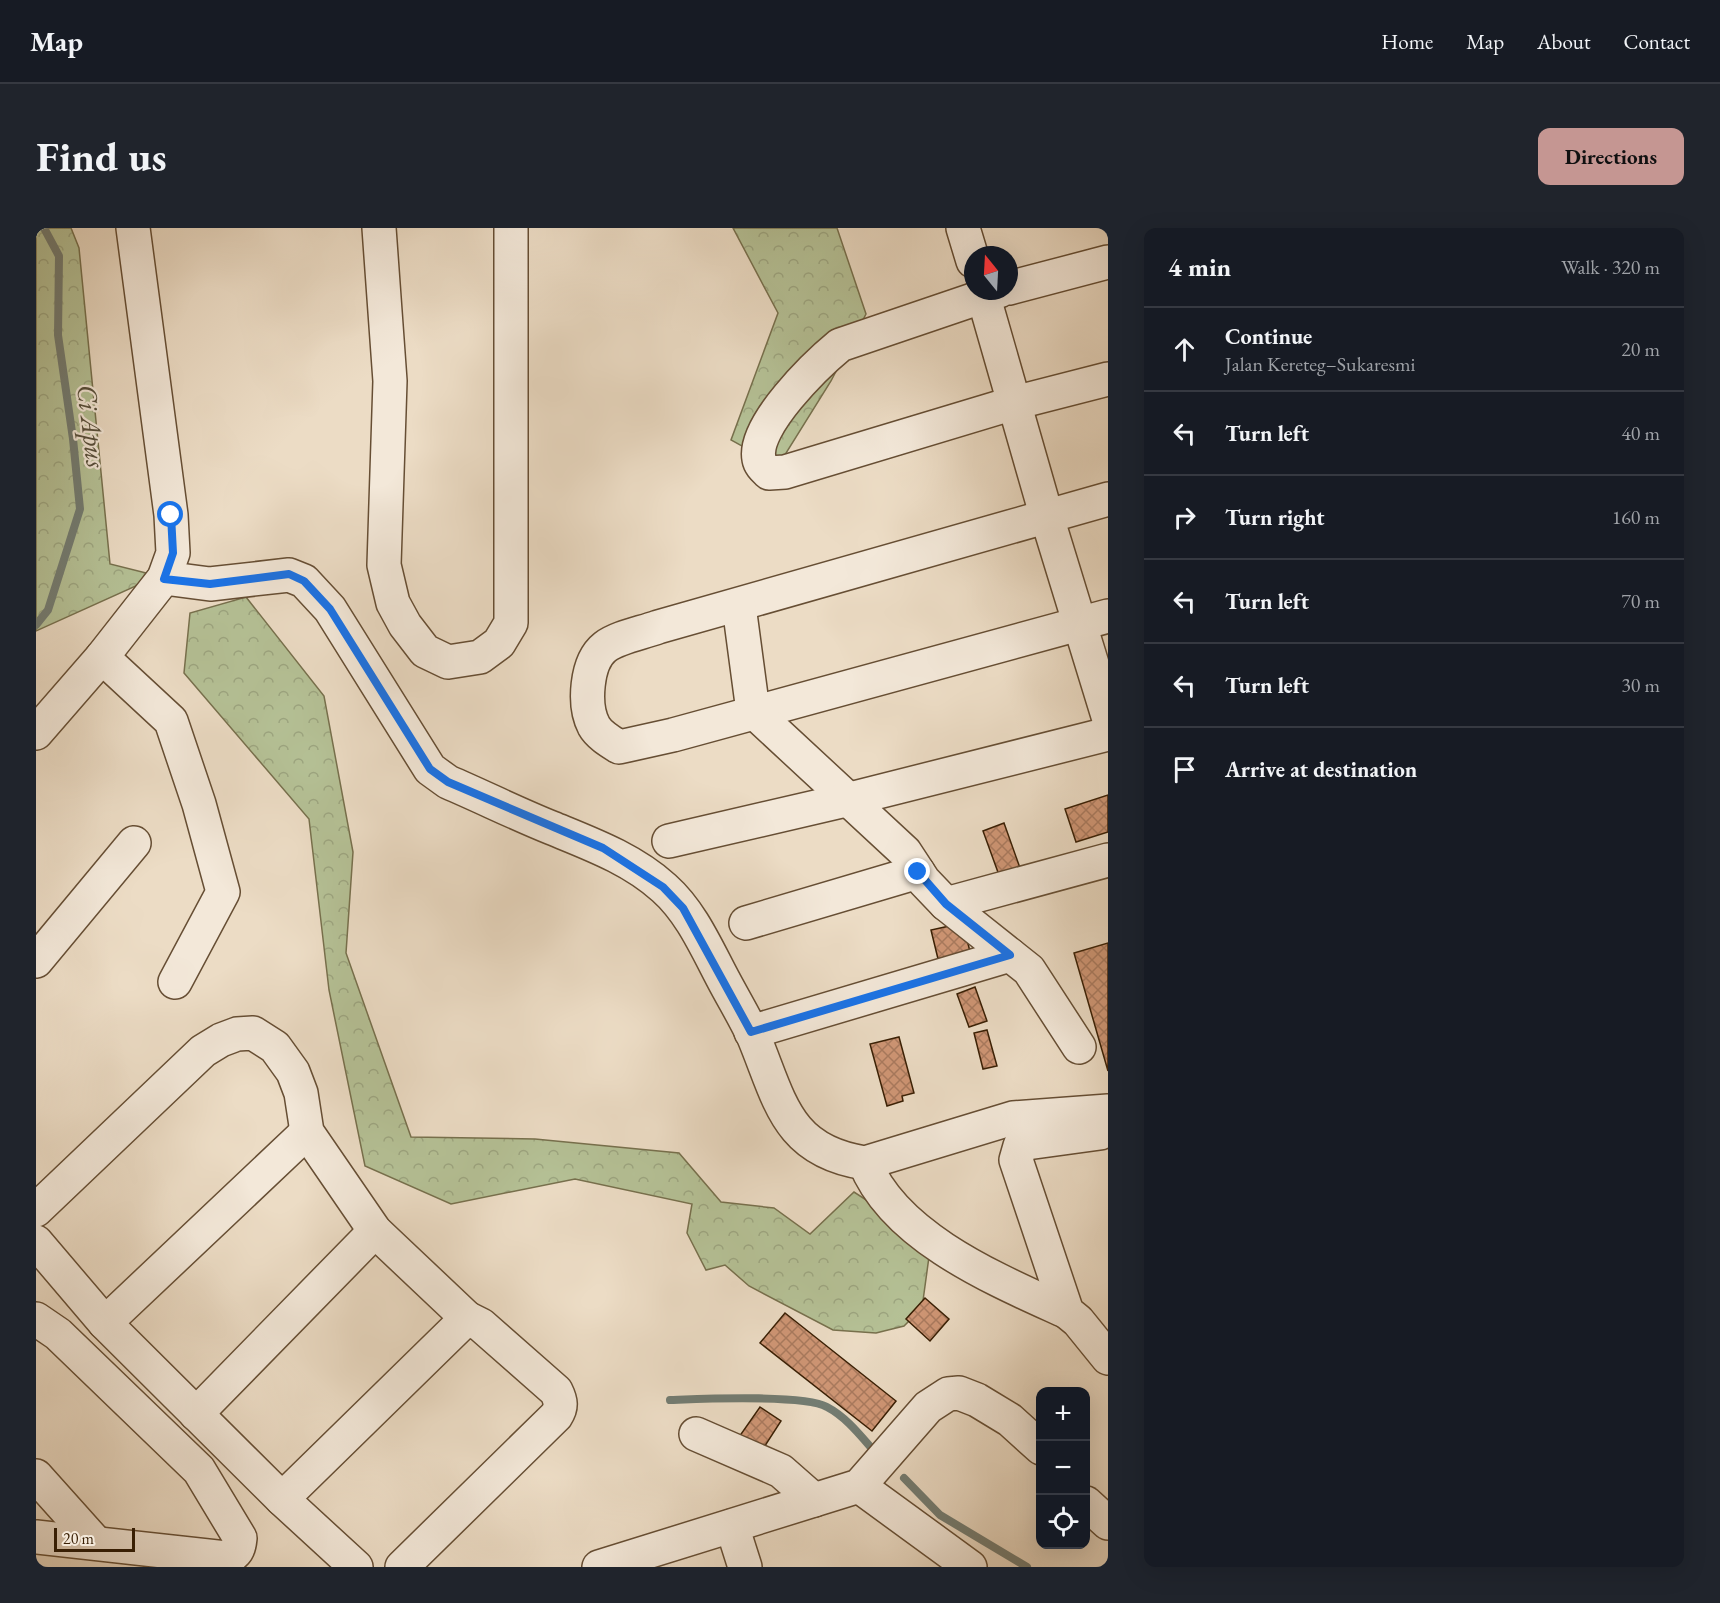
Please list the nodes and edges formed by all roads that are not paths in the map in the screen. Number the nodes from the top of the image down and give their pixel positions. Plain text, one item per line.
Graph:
1 (133, 228) edge
2 (379, 228) edge
3 (511, 228) edge
4 (963, 228) edge
5 (968, 246) edge
6 (1108, 262) edge
7 (1018, 285) edge
8 (968, 300) edge
9 (995, 300) edge
10 (1108, 379) edge
11 (1014, 403) junction
12 (1108, 499) edge
13 (1046, 514) junction
14 (164, 579) junction
15 (738, 606) junction
16 (1093, 619) edge
17 (102, 657) junction
18 (753, 711) junction
19 (1108, 716) edge
20 (36, 733) edge
21 (1108, 734) edge
22 (846, 800) junction
23 (669, 840) dead end
24 (134, 843) dead end
25 (1108, 860) edge
26 (918, 872) junction
27 (946, 904) junction
28 (746, 923) dead end
29 (1010, 955) junction
30 (36, 961) edge
31 (175, 982) dead end
32 (751, 1032) junction
33 (1079, 1047) dead end
34 (1108, 1111) edge
35 (1108, 1131) edge
36 (307, 1132) junction
37 (865, 1163) junction
38 (36, 1210) edge
39 (375, 1231) junction
40 (36, 1242) edge
41 (1066, 1312) junction
42 (467, 1318) junction
43 (36, 1319) edge
44 (105, 1323) junction
45 (1108, 1358) edge
46 (196, 1414) junction
47 (696, 1434) dead end
48 (1036, 1443) edge
49 (36, 1476) edge
50 (860, 1486) junction
51 (282, 1499) junction
52 (814, 1500) junction
53 (1090, 1507) edge
54 (1108, 1523) edge
55 (732, 1526) junction
56 (36, 1537) edge
57 (96, 1543) junction
58 (356, 1567) edge
59 (402, 1567) edge
60 (599, 1567) edge
61 (745, 1567) edge
62 (970, 1567) edge

1 - 14 street
2 - 3 street
4 - 5 street
6 - 7 street
8 - 11 street
9 - 11 street
10 - 11 street
11 - 13 street
12 - 13 street
13 - 15 street
13 - 16 street
14 - 17 street
14 - 32 street
15 - 18 street
15 - 18 street
16 - 18 street
16 - 19 street
17 - 20 street
17 - 31 street
18 - 22 street
21 - 22 street
22 - 23 street
22 - 26 street
24 - 30 street
25 - 27 street
26 - 27 street
26 - 28 street
27 - 29 street
29 - 32 street
29 - 33 street
32 - 37 street
34 - 37 street
35 - 41 street
36 - 38 street
36 - 39 street
36 - 44 street
37 - 41 street
39 - 42 street
39 - 46 street
40 - 44 street
41 - 45 street
42 - 51 street
42 - 59 street
43 - 57 street
44 - 46 street
46 - 51 street
47 - 52 street
48 - 50 street
49 - 57 street
50 - 52 street
50 - 62 street
51 - 58 street
52 - 55 street
53 - 54 street
55 - 60 street
55 - 61 street
56 - 57 street

